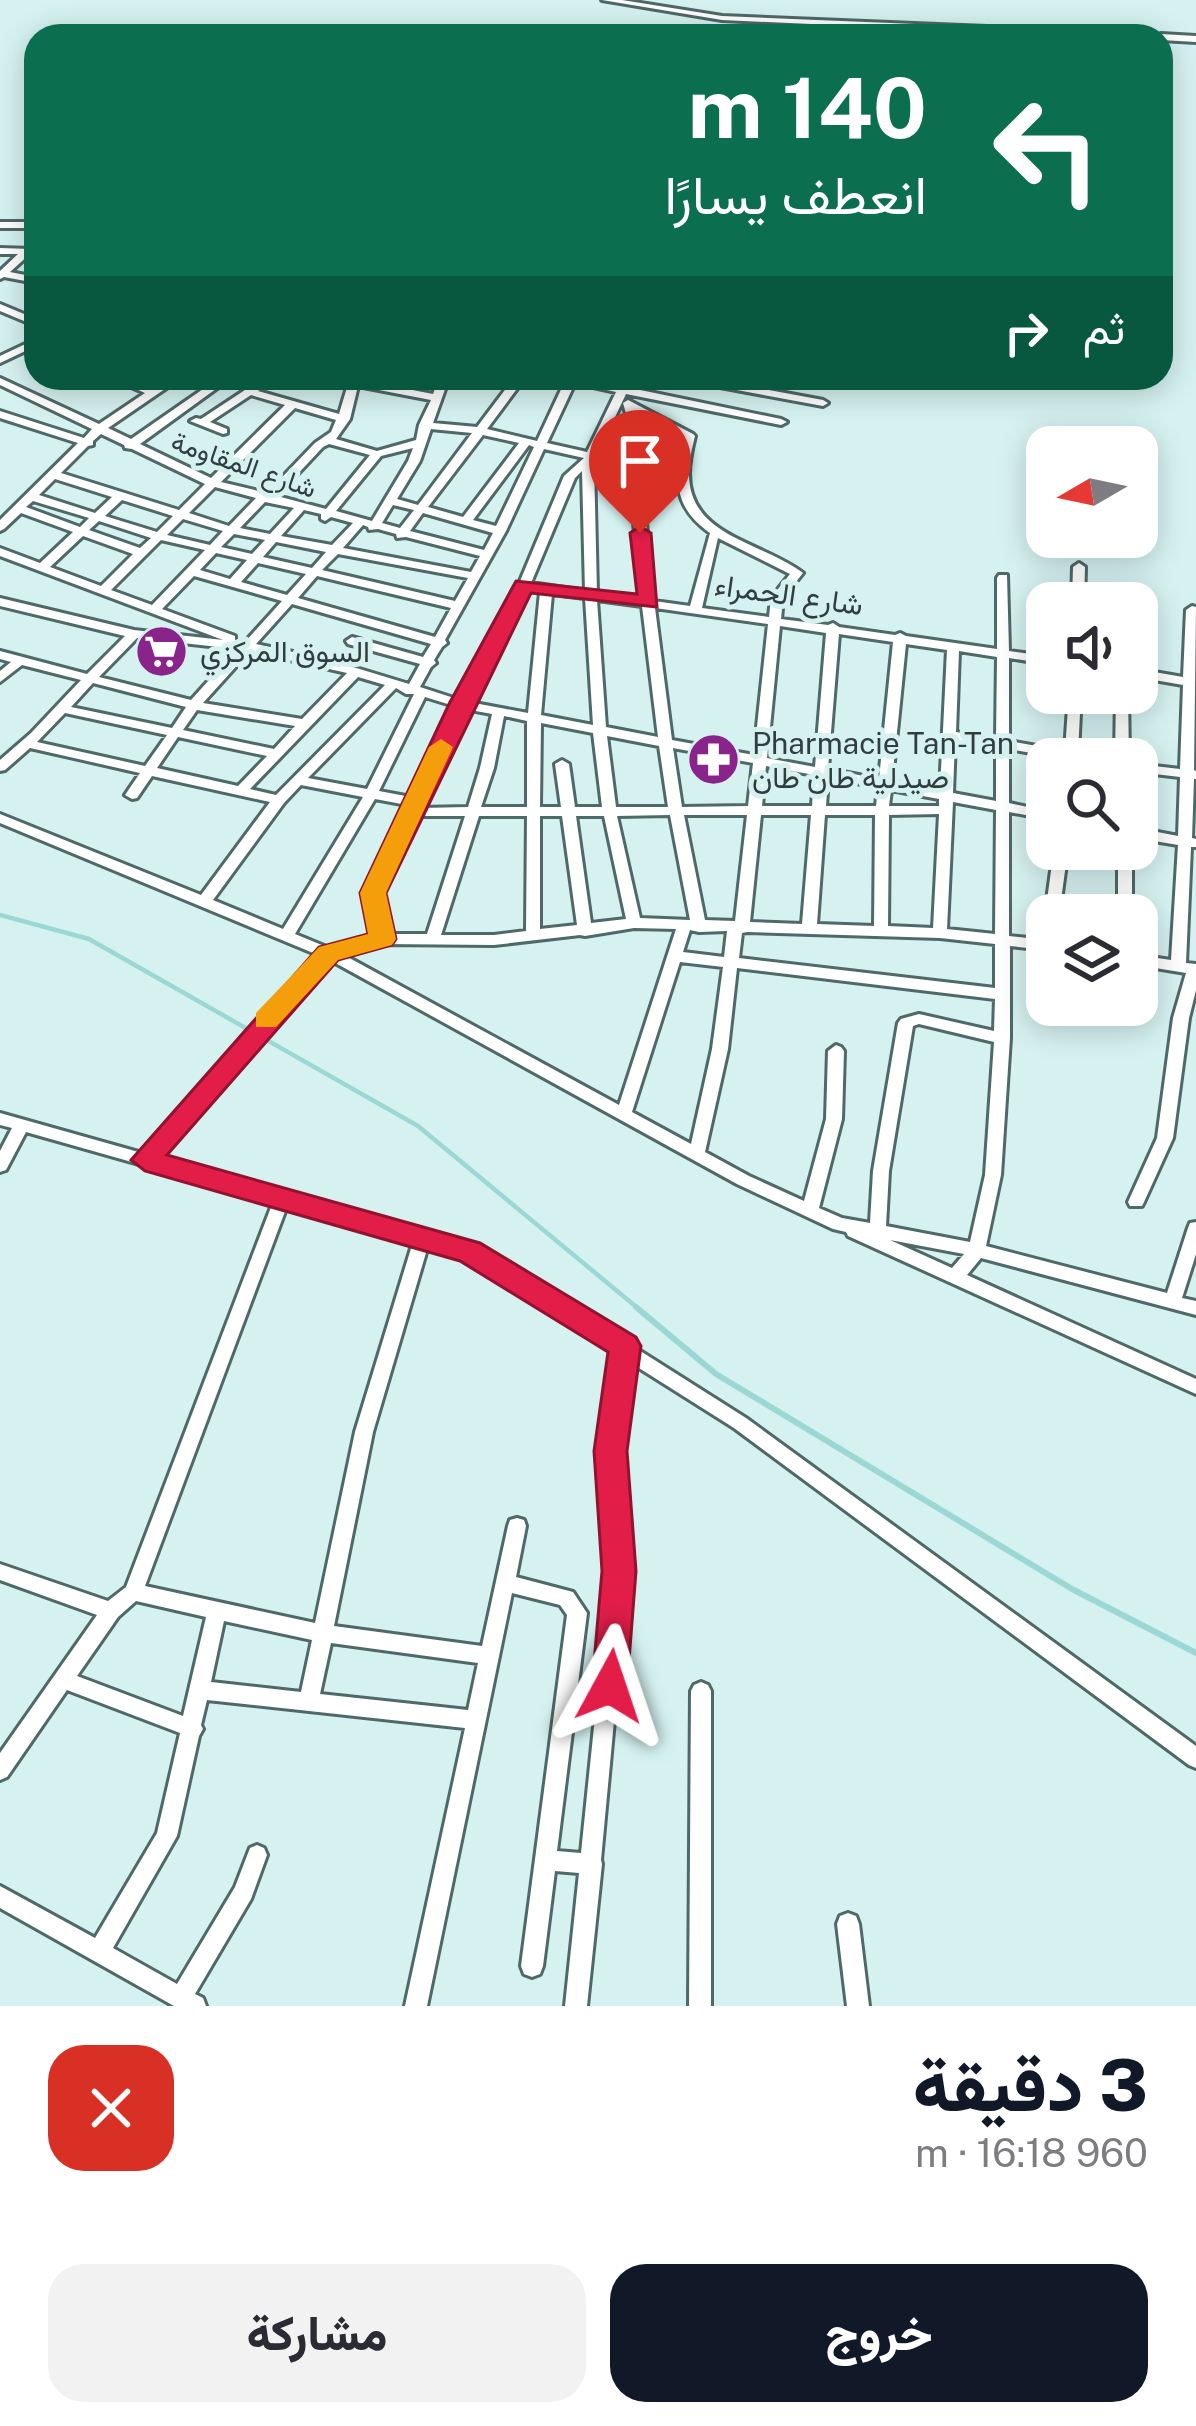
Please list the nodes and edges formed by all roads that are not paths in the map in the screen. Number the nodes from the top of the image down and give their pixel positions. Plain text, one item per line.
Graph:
1 (606, 0) edge
2 (654, 4) edge
3 (853, 24) edge
4 (0, 381) edge
5 (144, 390) edge
6 (160, 390) edge
7 (209, 390) edge
8 (253, 390) edge
9 (351, 390) edge
10 (400, 390) edge
11 (439, 390) edge
12 (511, 390) edge
13 (564, 390) edge
14 (613, 390) edge
15 (750, 390) edge
16 (250, 392) junction
17 (621, 392) junction
18 (154, 394) junction
19 (436, 398) junction
20 (292, 404) junction
21 (823, 404) dead end
22 (632, 406) junction
23 (176, 413) junction
24 (0, 414) edge
25 (344, 418) junction
26 (781, 422) dead end
27 (202, 424) junction
28 (425, 425) junction
29 (98, 430) junction
30 (223, 431) dead end
31 (482, 431) junction
32 (330, 441) junction
33 (526, 441) junction
34 (89, 442) junction
35 (421, 442) junction
36 (542, 445) junction
37 (129, 446) junction
38 (377, 454) junction
39 (590, 458) junction
40 (635, 467) junction
41 (54, 475) junction
42 (213, 483) junction
43 (119, 496) junction
44 (32, 497) junction
45 (265, 499) junction
46 (388, 500) junction
47 (20, 508) junction
48 (299, 508) junction
49 (423, 508) junction
50 (178, 517) junction
51 (325, 517) junction
52 (96, 518) junction
53 (466, 520) junction
54 (357, 525) junction
55 (0, 527) edge
56 (373, 527) junction
57 (231, 530) junction
58 (500, 531) junction
59 (81, 532) junction
60 (401, 535) junction
61 (158, 536) junction
62 (713, 536) junction
63 (273, 538) junction
64 (209, 548) junction
65 (335, 548) junction
66 (0, 552) edge
67 (141, 553) junction
68 (487, 554) junction
69 (256, 557) junction
70 (1079, 567) dead end
71 (41, 568) junction
72 (190, 571) junction
73 (316, 572) junction
74 (476, 576) junction
75 (1003, 578) dead end
76 (1079, 582) edge
77 (233, 583) junction
78 (524, 586) junction
79 (546, 588) junction
80 (102, 592) junction
81 (590, 595) junction
82 (293, 599) junction
83 (0, 602) edge
84 (649, 603) junction
85 (460, 607) junction
86 (696, 608) junction
87 (154, 609) junction
88 (1192, 610) dead end
89 (777, 620) junction
90 (371, 623) junction
91 (833, 627) junction
92 (134, 634) junction
93 (900, 637) junction
94 (352, 641) junction
95 (441, 643) junction
96 (952, 646) junction
97 (250, 647) junction
98 (1006, 654) junction
99 (0, 655) edge
100 (1026, 657) edge
101 (19, 661) junction
102 (326, 663) junction
103 (430, 663) junction
104 (355, 672) junction
105 (1158, 677) edge
106 (0, 678) edge
107 (83, 679) junction
108 (1193, 683) edge
109 (391, 686) junction
110 (416, 692) junction
111 (461, 704) junction
112 (194, 705) junction
113 (64, 709) junction
114 (499, 711) junction
115 (534, 717) junction
116 (304, 724) junction
117 (602, 731) junction
118 (175, 732) junction
119 (951, 735) junction
120 (664, 741) junction
121 (1003, 743) junction
122 (30, 744) junction
123 (1026, 748) edge
124 (278, 754) junction
125 (761, 760) junction
126 (562, 764) dead end
127 (0, 767) edge
128 (150, 768) junction
129 (825, 770) junction
130 (1158, 770) edge
131 (1190, 774) edge
132 (297, 780) junction
133 (887, 783) junction
134 (243, 789) junction
135 (370, 794) junction
136 (133, 795) dead end
137 (279, 800) junction
138 (945, 803) junction
139 (1005, 806) junction
140 (413, 807) junction
141 (818, 810) junction
142 (882, 810) junction
143 (1026, 810) edge
144 (672, 812) junction
145 (756, 812) junction
146 (472, 813) junction
147 (612, 813) junction
148 (535, 814) junction
149 (570, 814) junction
150 (0, 818) edge
151 (1158, 837) edge
152 (1192, 843) edge
153 (205, 900) junction
154 (634, 923) junction
155 (692, 926) junction
156 (739, 928) junction
157 (809, 928) junction
158 (881, 930) junction
159 (585, 931) junction
160 (940, 933) junction
161 (286, 934) junction
162 (533, 937) junction
163 (433, 938) junction
164 (1001, 938) junction
165 (382, 939) junction
166 (1026, 942) edge
167 (328, 953) junction
168 (676, 956) junction
169 (733, 963) junction
170 (1158, 963) edge
171 (1189, 968) edge
172 (999, 994) junction
173 (1188, 1020) edge
174 (1002, 1038) junction
175 (836, 1051) dead end
176 (624, 1112) junction
177 (0, 1119) edge
178 (22, 1125) junction
179 (697, 1152) junction
180 (145, 1160) junction
181 (0, 1166) edge
182 (283, 1196) junction
183 (1136, 1202) dead end
184 (809, 1210) junction
185 (839, 1224) junction
186 (878, 1228) junction
187 (1196, 1228) edge
188 (422, 1239) junction
189 (977, 1250) junction
190 (955, 1277) junction
191 (1173, 1300) junction
192 (1196, 1308) edge
193 (625, 1346) junction
194 (1196, 1388) edge
195 (517, 1526) dead end
196 (0, 1572) edge
197 (505, 1583) junction
198 (133, 1592) junction
199 (217, 1609) junction
200 (111, 1611) junction
201 (320, 1633) junction
202 (490, 1656) junction
203 (67, 1681) junction
204 (201, 1690) junction
205 (701, 1691) dead end
206 (309, 1702) junction
207 (476, 1720) junction
208 (193, 1729) junction
209 (1196, 1758) edge
210 (0, 1770) edge
211 (257, 1856) dead end
212 (548, 1859) junction
213 (592, 1864) junction
214 (0, 1896) edge
215 (848, 1924) dead end
216 (99, 1952) junction
217 (532, 1966) dead end
218 (188, 2002) edge
219 (416, 2006) edge
220 (576, 2006) edge
221 (700, 2006) edge
222 (858, 2006) edge

1 - 2 street
2 - 3 street
4 - 29 street, شارع المقاومة
5 - 18 street
6 - 18 street
7 - 23 street
8 - 16 street
9 - 25 street
10 - 19 street
11 - 19 street
12 - 31 street
13 - 36 street
14 - 17 street
15 - 21 street
16 - 20 street
16 - 27 street
17 - 22 street
17 - 26 street
17 - 39 street
18 - 29 street
19 - 28 street
20 - 25 street
20 - 42 street
22 - 40 street
22 - 62 street
23 - 27 street
23 - 37 street
24 - 34 street
25 - 32 street
27 - 30 street
28 - 31 street
28 - 35 street
29 - 34 street
29 - 37 street, شارع المقاومة
31 - 33 street
31 - 49 street
32 - 38 street
32 - 45 street
33 - 36 street
33 - 53 street
34 - 41 street
35 - 38 street
35 - 46 street
36 - 39 street
36 - 58 street
37 - 42 street, شارع المقاومة
38 - 51 street
39 - 40 street
39 - 78 street
39 - 81 street
40 - 84 street
41 - 43 street
41 - 44 street
42 - 45 street, شارع المقاومة
42 - 50 street
43 - 50 street
43 - 52 street
44 - 47 street
44 - 52 street
45 - 48 street, شارع المقاومة
45 - 57 street
46 - 49 street
46 - 56 street
47 - 55 street
47 - 59 street
48 - 51 street, شارع المقاومة
48 - 63 street
49 - 53 street
49 - 60 street
50 - 57 street
50 - 61 street
51 - 54 street, شارع المقاومة
52 - 59 street
52 - 61 street
53 - 58 street
54 - 56 street, شارع المقاومة
54 - 65 street
56 - 60 street, شارع المقاومة
57 - 63 street
57 - 64 street
58 - 68 street
59 - 67 street
59 - 71 street
60 - 68 street, شارع المقاومة
61 - 64 street
61 - 67 street
62 - 86 street
62 - 89 street
63 - 65 street
63 - 69 street
64 - 69 street
64 - 72 street
65 - 73 street
65 - 74 street
66 - 71 street
67 - 80 street
68 - 74 street
69 - 73 street
69 - 77 street
70 - 76 street
71 - 80 street
72 - 77 street
72 - 87 street
73 - 82 street
73 - 85 street
74 - 85 street
75 - 98 street
77 - 82 street
78 - 79 street, شارع الحمراء
78 - 111 street
79 - 81 street, شارع الحمراء
79 - 115 street
80 - 87 street
81 - 84 street, شارع الحمراء
81 - 117 street
82 - 90 street
82 - 97 street
83 - 92 street
84 - 86 street, شارع الحمراء
84 - 120 street
85 - 95 street
86 - 89 street, شارع الحمراء
87 - 97 street
88 - 108 street
89 - 91 street, شارع الحمراء
89 - 125 street
90 - 94 street
90 - 95 street
91 - 93 street, شارع الحمراء
91 - 129 street
92 - 97 street
92 - 107 street
93 - 96 street, شارع الحمراء
93 - 133 street
94 - 102 street
94 - 103 street
95 - 103 street
96 - 98 street, شارع الحمراء
96 - 119 street
97 - 102 street
97 - 112 street
98 - 100 street, شارع الحمراء
98 - 121 street
99 - 101 street
101 - 106 street
101 - 107 street
102 - 104 street
103 - 110 street
104 - 109 street
104 - 116 street
105 - 108 street
107 - 112 street
107 - 113 street
108 - 131 street
109 - 110 street
109 - 132 street
110 - 111 street
110 - 135 street
111 - 114 street
111 - 140 street
112 - 116 street
112 - 118 street
113 - 118 street
113 - 122 street
114 - 115 street
114 - 146 street
115 - 117 street
115 - 148 street
116 - 124 street
117 - 120 street
117 - 147 street
118 - 124 street
118 - 128 street
119 - 121 street
119 - 138 street
120 - 125 street
120 - 144 street
121 - 123 street
121 - 139 street
122 - 127 street
122 - 128 street
124 - 134 street
125 - 129 street
125 - 145 street
126 - 149 street
128 - 134 street
128 - 136 street
129 - 133 street
129 - 141 street
130 - 131 street
131 - 152 street
132 - 135 street
132 - 137 street
133 - 138 street
133 - 142 street
134 - 137 street
135 - 140 street
135 - 161 street
137 - 153 street
138 - 139 street
138 - 142 street
138 - 160 street
139 - 143 street
139 - 164 street
140 - 146 street
140 - 165 street
141 - 142 street
141 - 145 street
141 - 157 street
142 - 158 street
144 - 145 street
144 - 147 street
144 - 155 street
145 - 156 street
146 - 148 street
146 - 163 street
147 - 149 street
147 - 154 street
148 - 149 street
148 - 162 street
149 - 159 street
150 - 153 street
151 - 152 street
152 - 171 street
153 - 161 street
154 - 155 street
154 - 159 street
155 - 156 street
155 - 168 street
156 - 157 street
156 - 169 street
157 - 158 street
158 - 160 street
159 - 162 street
160 - 164 street
161 - 167 street
162 - 163 street
163 - 165 street
164 - 166 street
164 - 172 street
165 - 167 street
167 - 176 street
167 - 180 street
168 - 169 street
168 - 176 street
169 - 172 street
169 - 179 street
170 - 171 street
171 - 173 street
172 - 174 street
173 - 183 street
174 - 186 street
174 - 189 street
175 - 184 street
176 - 179 street
177 - 178 street
178 - 180 street
178 - 181 street
179 - 184 street
180 - 182 street
182 - 188 street
182 - 198 street
184 - 185 street
185 - 186 street
185 - 190 street
186 - 189 street
187 - 191 street
188 - 193 street
188 - 201 street
189 - 190 street
189 - 191 street
190 - 194 street
191 - 192 street
193 - 209 street
193 - 213 street
195 - 197 street
196 - 200 street
197 - 202 street
197 - 212 street
198 - 199 street
198 - 200 street
199 - 201 street
199 - 204 street
200 - 203 street
201 - 202 street
201 - 206 street
202 - 207 street
203 - 208 street
203 - 210 street
204 - 206 street
204 - 208 street
205 - 221 street
206 - 207 street
207 - 219 street
208 - 216 street
211 - 218 street
212 - 213 street
212 - 217 street
213 - 220 street
214 - 216 street
215 - 222 street
216 - 218 street

